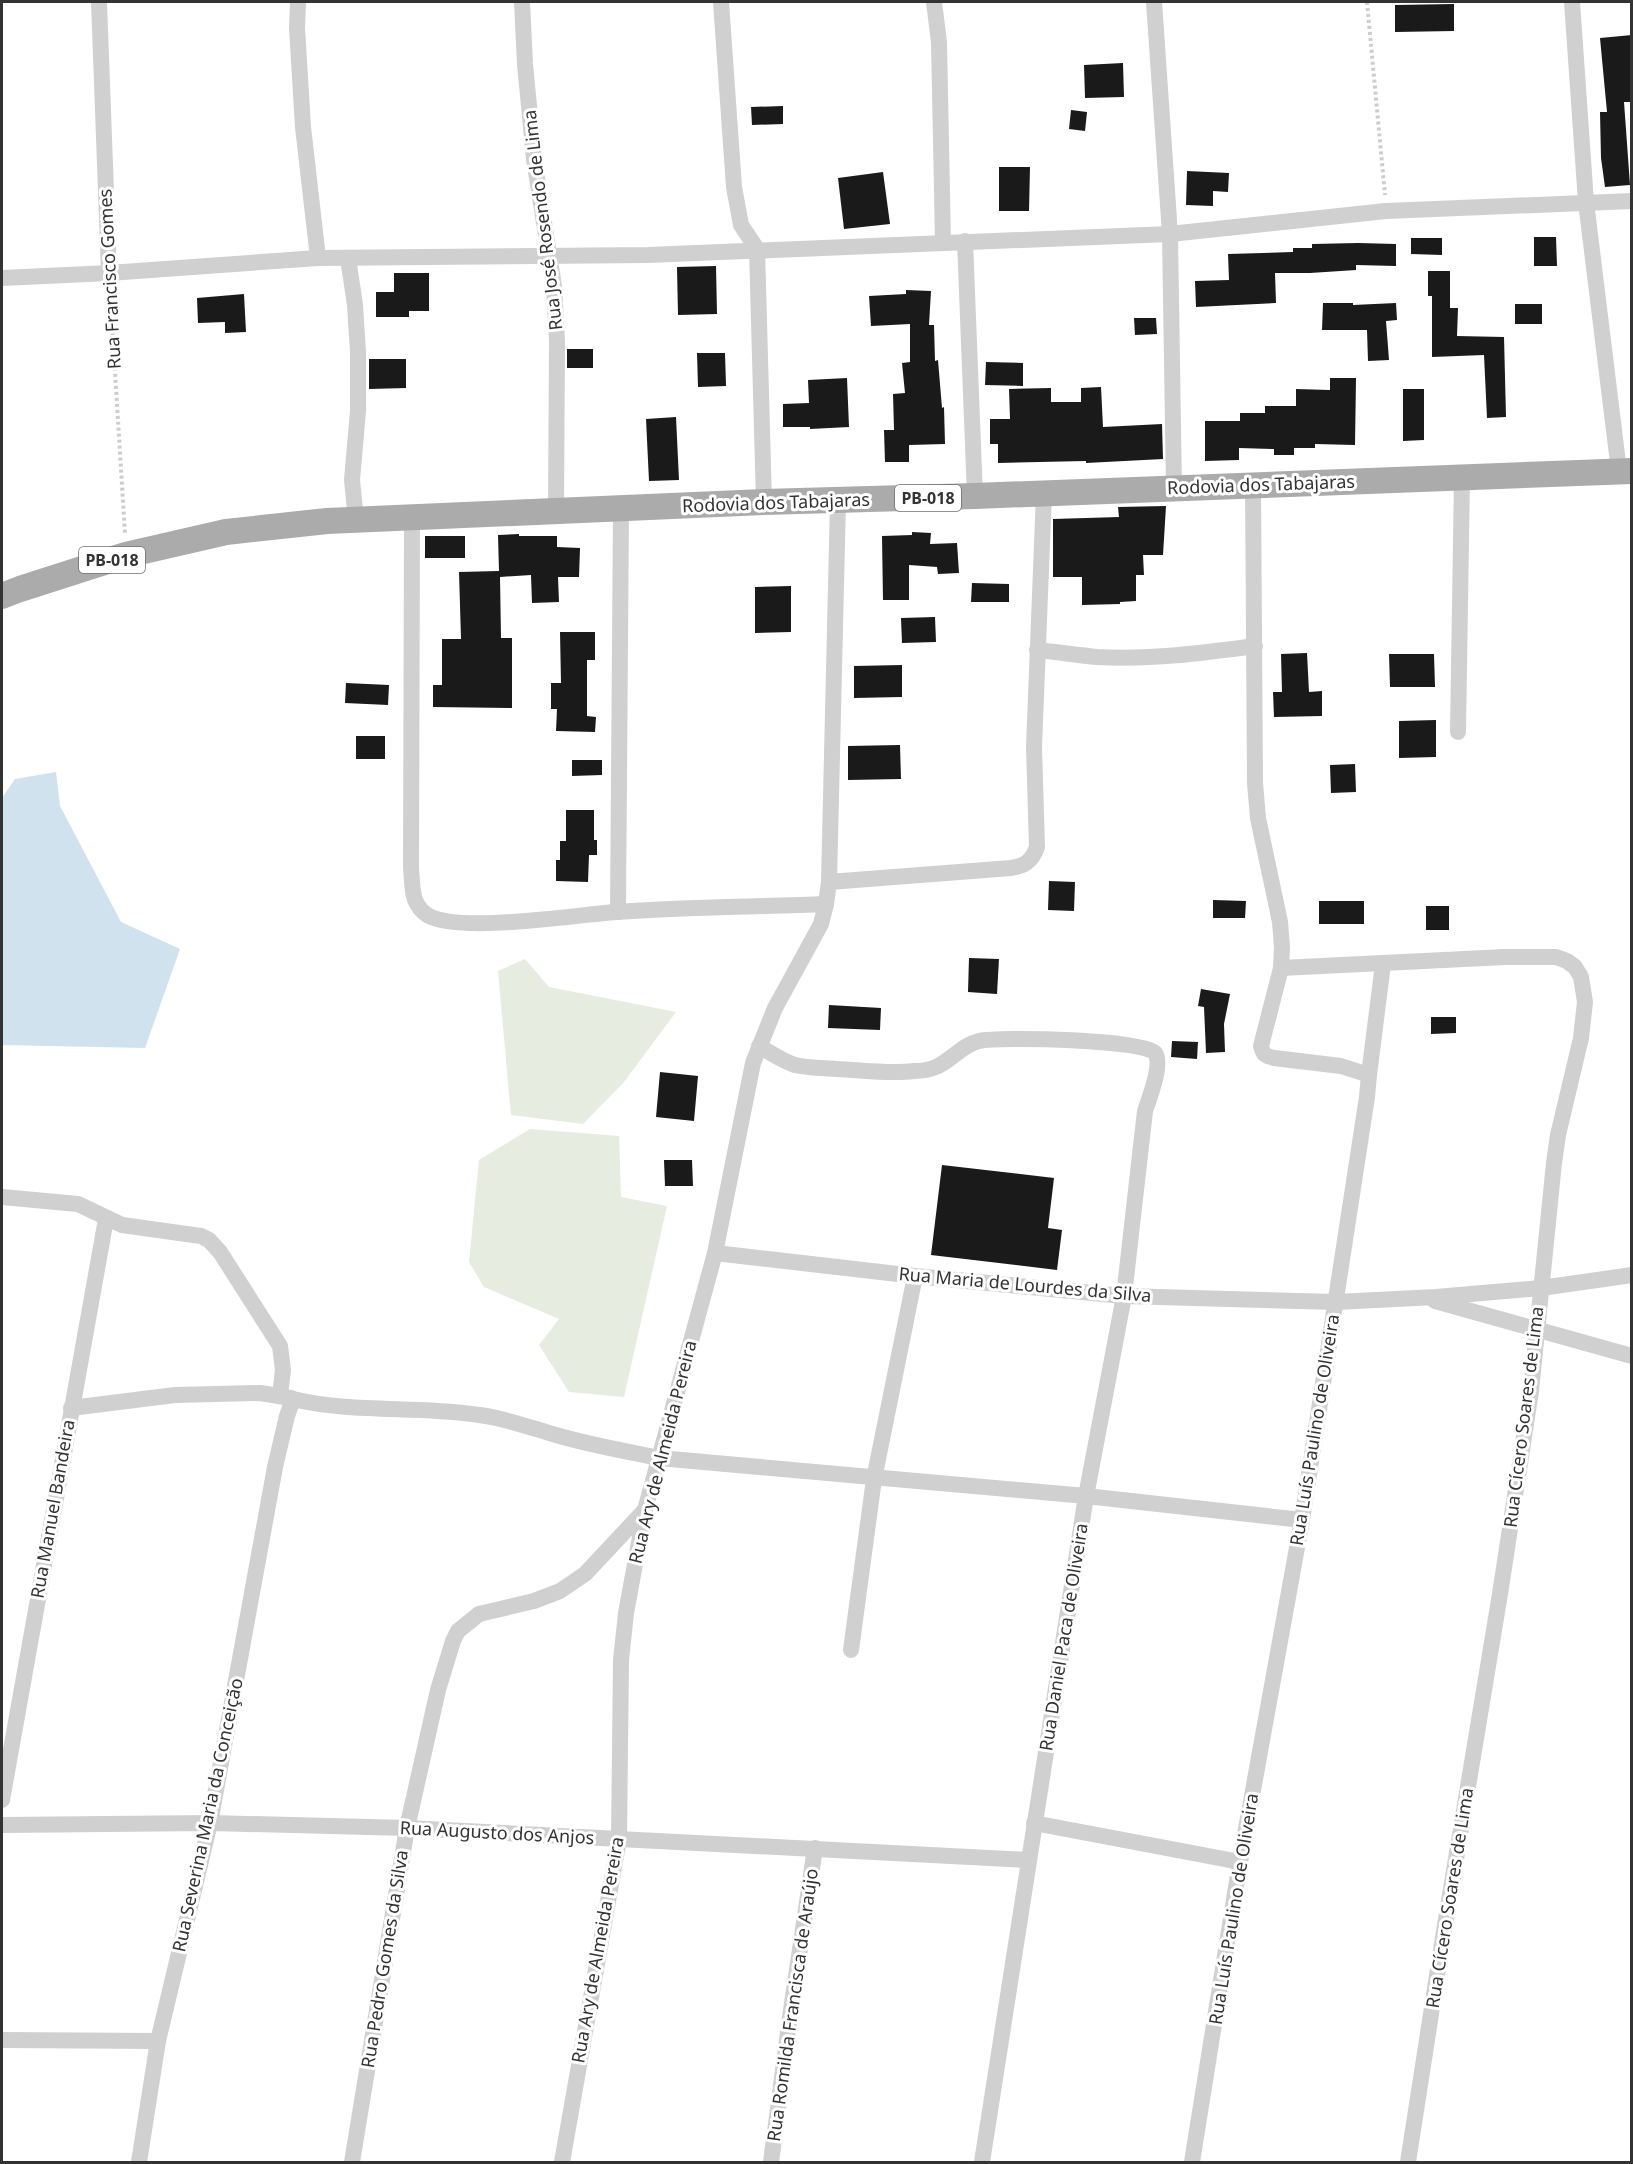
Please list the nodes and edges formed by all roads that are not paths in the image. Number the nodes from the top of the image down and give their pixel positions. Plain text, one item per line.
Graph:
1 (99, 2) edge
2 (298, 2) edge
3 (522, 2) edge
4 (721, 2) edge
5 (934, 2) edge
6 (1154, 2) edge
7 (1572, 2) edge
8 (1632, 201) edge
9 (1586, 202) junction
10 (1170, 234) junction
11 (965, 241) junction
12 (943, 242) junction
13 (757, 249) junction
14 (550, 255) junction
15 (318, 258) junction
16 (348, 258) junction
17 (109, 273) junction
18 (2, 278) edge
19 (1625, 471) edge
20 (1462, 477) junction
21 (1253, 485) junction
22 (1174, 489) junction
23 (1044, 493) junction
24 (975, 496) junction
25 (838, 501) junction
26 (764, 502) junction
27 (621, 510) junction
28 (556, 511) junction
29 (412, 518) junction
30 (356, 520) junction
31 (2, 596) edge
32 (1256, 646) junction
33 (1037, 650) junction
34 (1458, 732) dead end
35 (829, 882) junction
36 (826, 904) junction
37 (618, 912) junction
38 (1383, 964) junction
39 (1281, 968) junction
40 (759, 1046) junction
41 (1369, 1075) junction
42 (2, 1197) edge
43 (106, 1219) junction
44 (715, 1253) junction
45 (1632, 1275) edge
46 (915, 1276) junction
47 (1541, 1288) junction
48 (1124, 1296) junction
49 (1422, 1298) junction
50 (1336, 1302) junction
51 (1537, 1329) junction
52 (1632, 1356) edge
53 (287, 1397) junction
54 (71, 1408) junction
55 (659, 1458) junction
56 (874, 1479) junction
57 (1086, 1496) junction
58 (645, 1509) junction
59 (1302, 1520) junction
60 (851, 1650) dead end
61 (2, 1800) edge
62 (210, 1823) junction
63 (1034, 1823) junction
64 (2, 1825) edge
65 (407, 1828) junction
66 (619, 1839) junction
67 (815, 1848) junction
68 (1028, 1860) junction
69 (1240, 1862) junction
70 (2, 2040) edge
71 (158, 2041) junction
72 (139, 2163) edge
73 (352, 2163) edge
74 (562, 2163) edge
75 (771, 2163) edge
76 (982, 2163) edge
77 (1192, 2163) edge
78 (1408, 2163) edge

1 - 17 street, Rua Francisco Gomes
2 - 15 street
3 - 14 street, Rua José Rosendo de Lima
4 - 13 street
5 - 12 street
6 - 10 street
7 - 9 street
8 - 9 street
9 - 10 street
9 - 19 street
10 - 11 street
10 - 22 street
11 - 12 street
11 - 24 street
12 - 13 street
13 - 14 street
13 - 26 street
14 - 16 street
14 - 28 street, Rua José Rosendo de Lima
15 - 16 street
15 - 17 street
16 - 30 street
17 - 18 street
19 - 20 main road, Rodovia dos Tabajaras / PB-018
20 - 21 main road, Rodovia dos Tabajaras / PB-018
20 - 34 street
21 - 22 main road, Rodovia dos Tabajaras / PB-018
21 - 32 street
22 - 23 main road, Rodovia dos Tabajaras / PB-018
23 - 24 main road, Rodovia dos Tabajaras / PB-018
23 - 33 street
24 - 25 main road, Rodovia dos Tabajaras / PB-018
25 - 26 main road, Rodovia dos Tabajaras / PB-018
25 - 35 street, Rua Ary de Almeida Pereira
26 - 27 main road, Rodovia dos Tabajaras / PB-018
27 - 28 main road, Rodovia dos Tabajaras / PB-018
27 - 37 street
28 - 29 main road, Rodovia dos Tabajaras / PB-018
29 - 30 main road, Rodovia dos Tabajaras / PB-018
29 - 37 street
30 - 31 main road, Rodovia dos Tabajaras / PB-018
32 - 33 street
32 - 39 street
33 - 35 street
35 - 36 street, Rua Ary de Almeida Pereira
36 - 37 street
36 - 40 street, Rua Ary de Almeida Pereira
38 - 39 street, Rua Cícero Soares de Lima
38 - 41 street, Rua Luís Paulino de Oliveira
38 - 47 street, Rua Cícero Soares de Lima
39 - 41 street
40 - 44 street, Rua Ary de Almeida Pereira
40 - 48 street, Rua Daniel Paca de Oliveira
41 - 50 street, Rua Luís Paulino de Oliveira
42 - 43 street, Rua Severina Maria da Conceição
43 - 53 street, Rua Severina Maria da Conceição
43 - 54 street, Rua Manuel Bandeira
44 - 46 street, Rua Maria de Lourdes da Silva
44 - 55 street, Rua Ary de Almeida Pereira
45 - 47 street, Rua Maria de Lourdes da Silva
46 - 48 street, Rua Maria de Lourdes da Silva
46 - 56 street
47 - 49 street, Rua Maria de Lourdes da Silva
47 - 51 street, Rua Cícero Soares de Lima
48 - 50 street, Rua Maria de Lourdes da Silva
48 - 57 street, Rua Daniel Paca de Oliveira
49 - 50 street, Rua Maria de Lourdes da Silva
49 - 51 street
50 - 59 street, Rua Luís Paulino de Oliveira
51 - 52 street
51 - 78 street, Rua Cícero Soares de Lima
53 - 54 street
53 - 55 street
53 - 62 street, Rua Severina Maria da Conceição
54 - 61 street, Rua Manuel Bandeira
55 - 56 street
55 - 58 street, Rua Ary de Almeida Pereira
56 - 57 street
56 - 60 street
57 - 59 street
57 - 63 street, Rua Daniel Paca de Oliveira
58 - 65 street, Rua Pedro Gomes da Silva
58 - 66 street, Rua Ary de Almeida Pereira
59 - 69 street, Rua Luís Paulino de Oliveira
62 - 64 street, Rua Augusto dos Anjos
62 - 65 street, Rua Augusto dos Anjos
62 - 71 street, Rua Severina Maria da Conceição
63 - 68 street, Rua Daniel Paca de Oliveira
63 - 69 street
65 - 66 street, Rua Augusto dos Anjos
65 - 73 street, Rua Pedro Gomes da Silva
66 - 67 street, Rua Augusto dos Anjos
66 - 74 street, Rua Ary de Almeida Pereira
67 - 68 street, Rua Augusto dos Anjos
67 - 75 street, Rua Romilda Francisca de Araújo
68 - 76 street, Rua Daniel Paca de Oliveira
69 - 77 street, Rua Luís Paulino de Oliveira
70 - 71 street
71 - 72 street, Rua Severina Maria da Conceição

